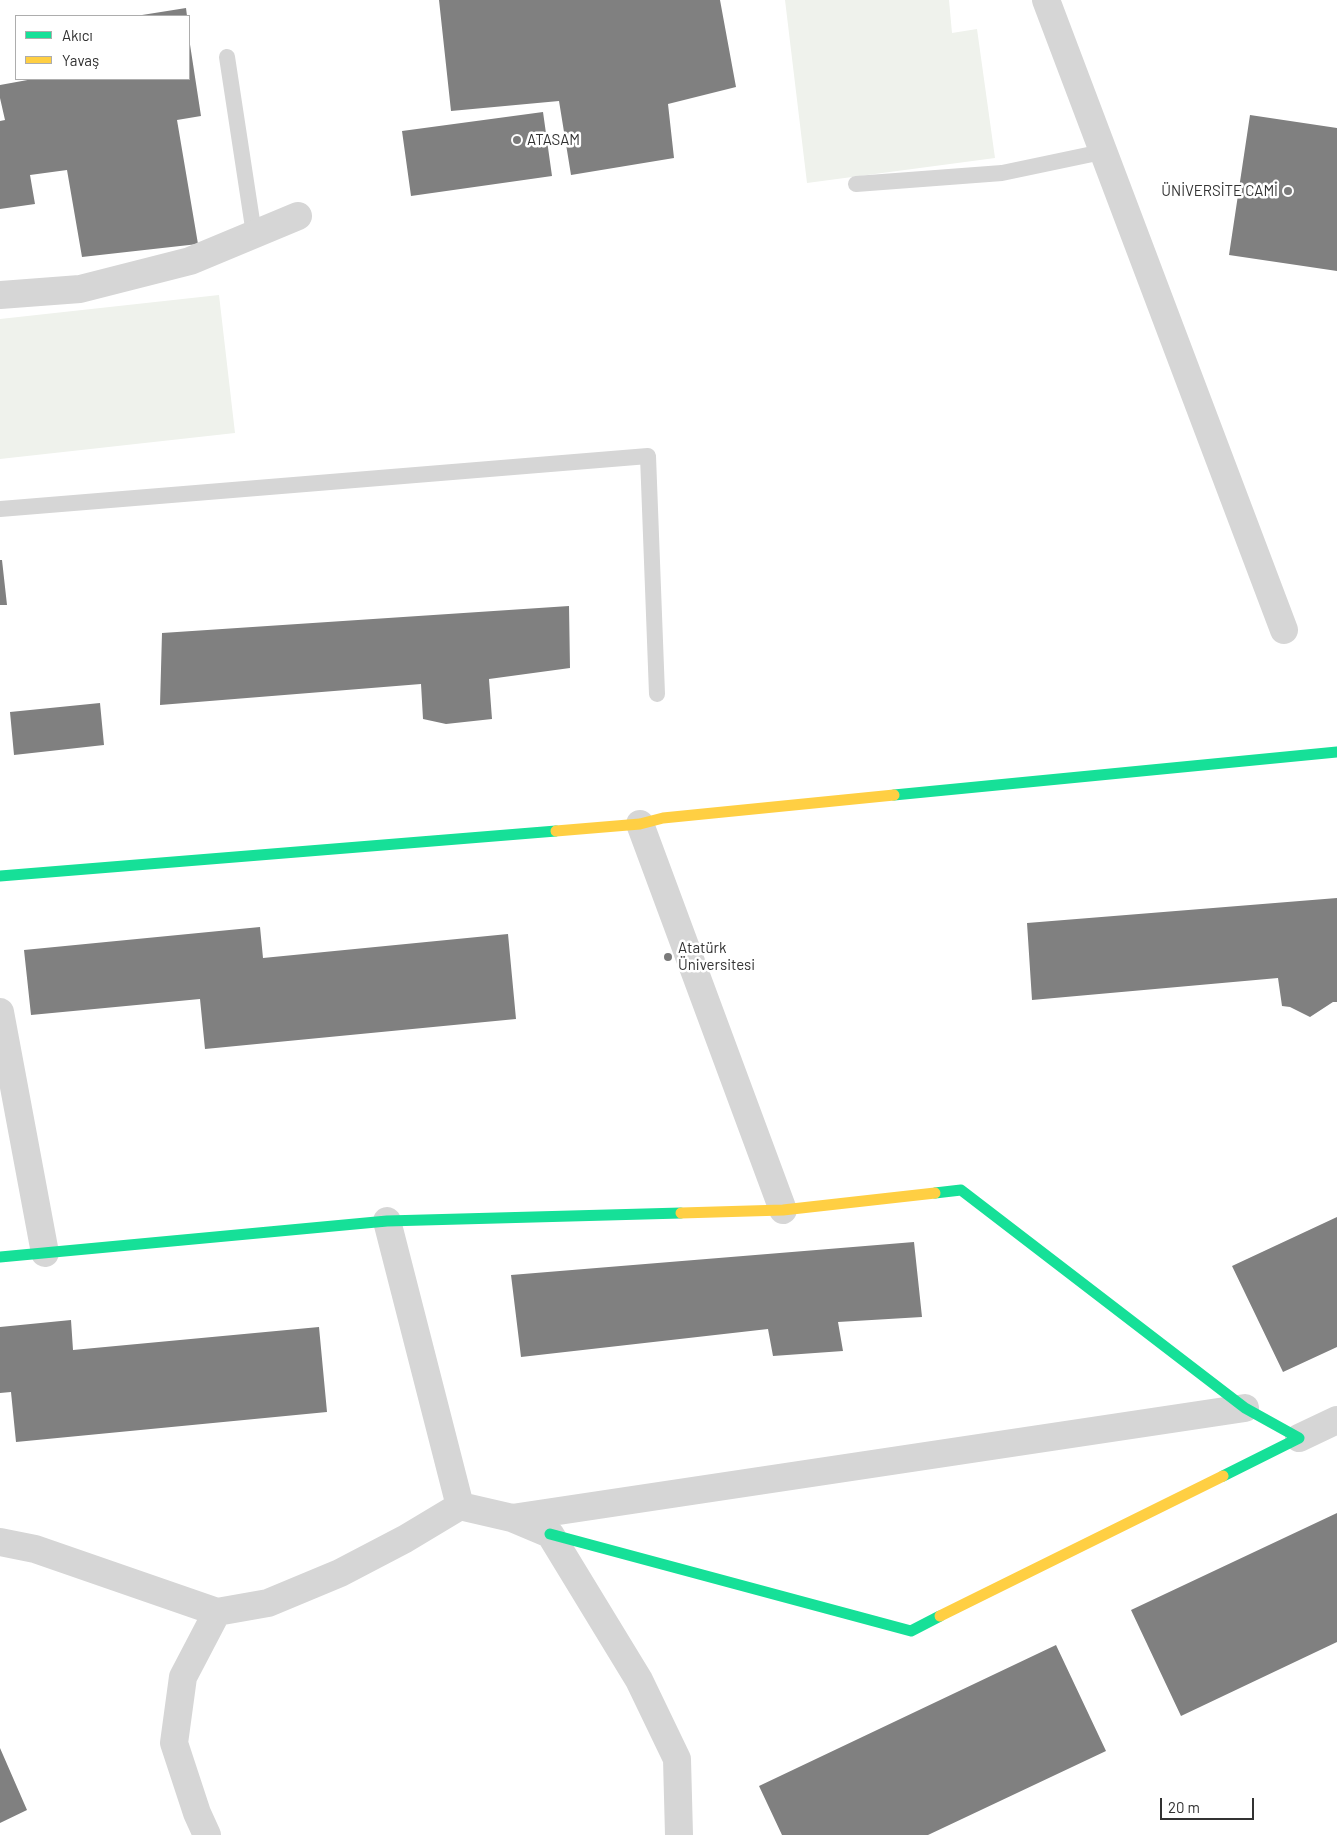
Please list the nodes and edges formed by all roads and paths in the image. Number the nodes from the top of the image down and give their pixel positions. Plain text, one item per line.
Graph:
1 (1046, 0) edge
2 (227, 57) dead end
3 (1102, 152) junction
4 (856, 184) dead end
5 (298, 216) dead end
6 (254, 234) junction
7 (0, 295) edge
8 (0, 509) edge
9 (1284, 630) dead end
10 (657, 694) dead end
11 (1337, 752) edge
12 (640, 824) junction
13 (0, 876) edge
14 (0, 1012) edge
15 (783, 1210) junction
16 (387, 1221) junction
17 (45, 1253) junction
18 (0, 1257) edge
19 (1245, 1408) junction
20 (1337, 1420) edge
21 (1299, 1438) junction
22 (460, 1506) junction
23 (512, 1518) junction
24 (550, 1534) junction
25 (0, 1542) edge
26 (217, 1612) junction
27 (207, 1835) edge
28 (678, 1835) edge

1 - 3 street
2 - 6 lane
3 - 4 lane
3 - 9 street
5 - 6 street
6 - 7 street
8 - 10 lane
11 - 12 street
12 - 13 street
12 - 15 street
14 - 17 street
15 - 16 street
15 - 19 street
16 - 17 street
16 - 22 street
17 - 18 street
19 - 21 street
19 - 23 street
20 - 21 street
21 - 24 street
22 - 23 street
22 - 26 street
23 - 24 street
24 - 28 street
25 - 26 street
26 - 27 street

